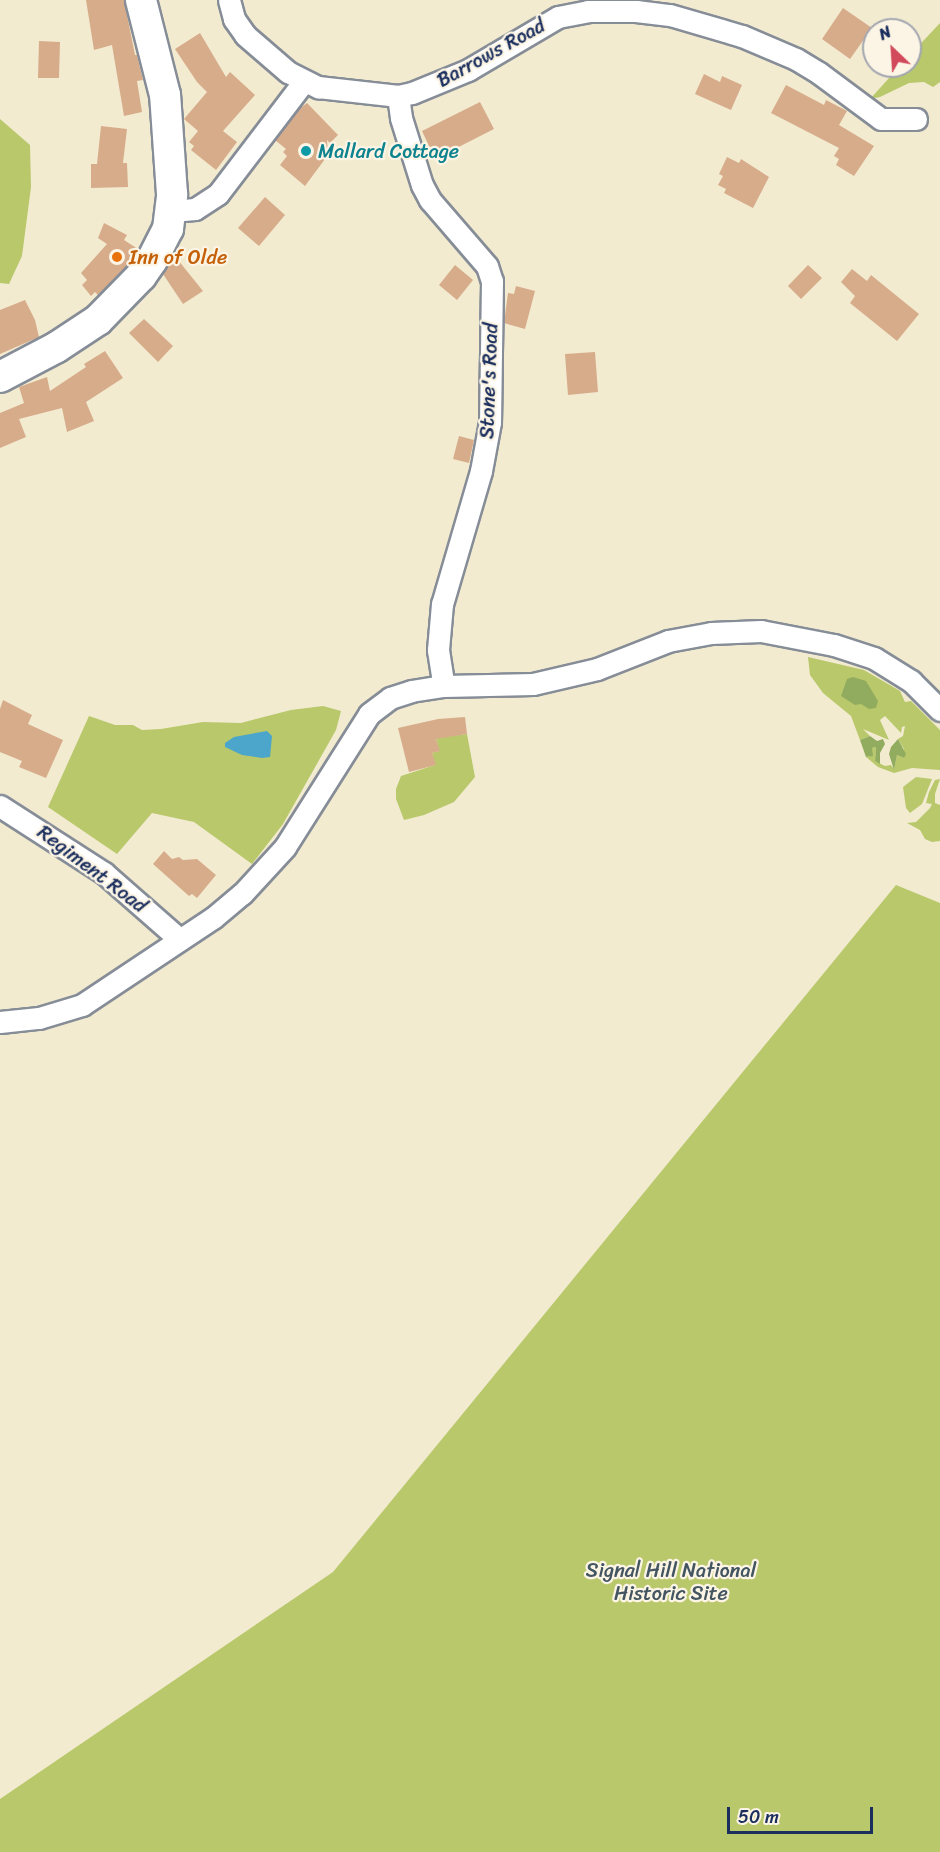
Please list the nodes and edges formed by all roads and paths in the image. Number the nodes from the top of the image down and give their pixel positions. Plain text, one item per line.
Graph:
1 (141, 0) edge
2 (229, 0) edge
3 (304, 81) junction
4 (398, 96) junction
5 (916, 119) dead end
6 (172, 212) junction
7 (0, 376) edge
8 (444, 686) junction
9 (940, 710) edge
10 (0, 806) edge
11 (179, 939) junction
12 (0, 1022) edge

1 - 6 street
2 - 3 street, Barrows Road
3 - 4 street, Barrows Road
3 - 6 street
4 - 5 street, Barrows Road
4 - 8 street, Stone's Road
6 - 7 street
8 - 9 street
8 - 11 street
10 - 11 street, Regiment Road
11 - 12 street

